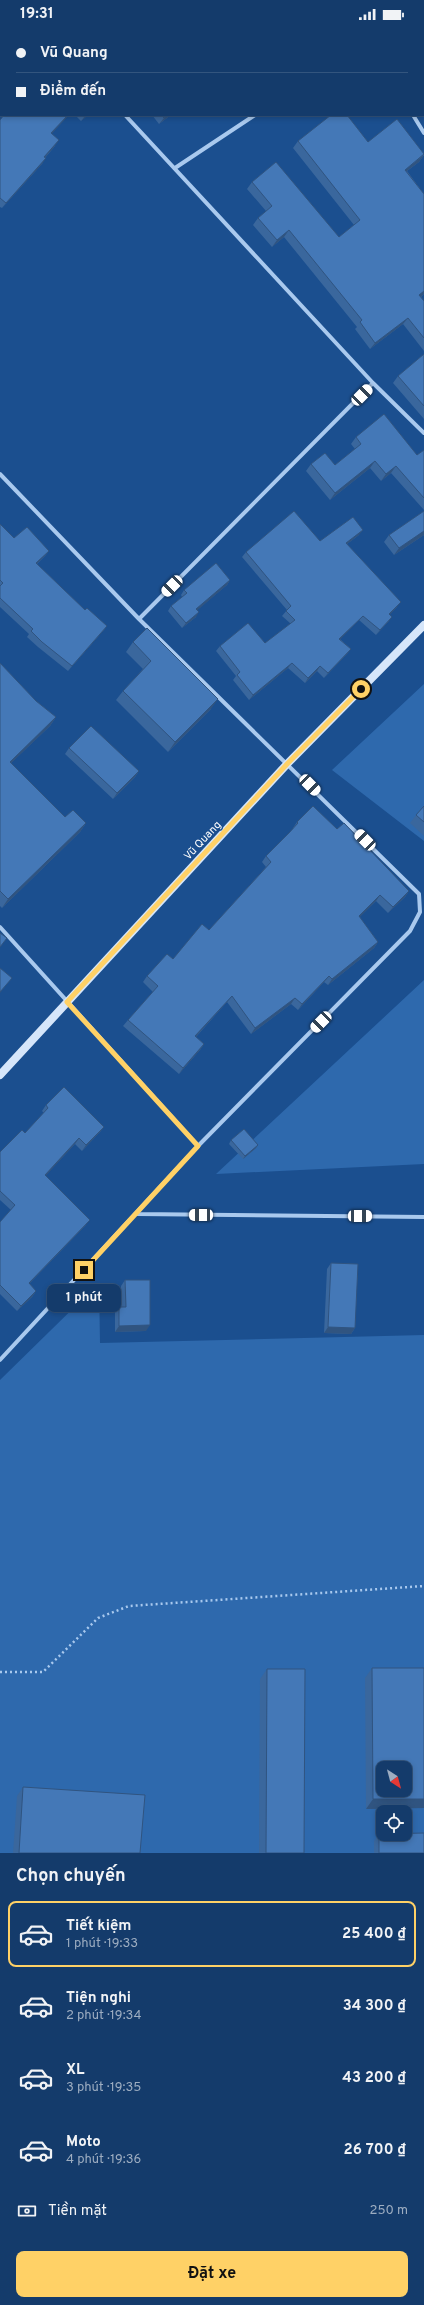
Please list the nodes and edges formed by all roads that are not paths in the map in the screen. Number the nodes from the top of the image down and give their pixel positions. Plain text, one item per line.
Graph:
1 (126, 116) edge
2 (253, 116) edge
3 (414, 116) edge
4 (424, 133) edge
5 (175, 168) junction
6 (373, 383) junction
7 (424, 433) edge
8 (0, 474) edge
9 (139, 619) junction
10 (424, 625) edge
11 (288, 763) junction
12 (424, 906) edge
13 (420, 912) junction
14 (0, 927) edge
15 (67, 1002) junction
16 (0, 1075) edge
17 (198, 1146) junction
18 (137, 1214) junction
19 (424, 1217) edge
20 (0, 1360) edge

1 - 5 street
2 - 5 street
3 - 4 street
5 - 6 street
6 - 7 street
6 - 9 street
8 - 9 street
9 - 11 street
10 - 11 main road, Vũ Quang
11 - 13 street
11 - 15 main road, Vũ Quang
12 - 13 street
13 - 17 street
14 - 15 street
15 - 16 main road, Vũ Quang
15 - 17 street
17 - 18 street
18 - 19 street
18 - 20 street

